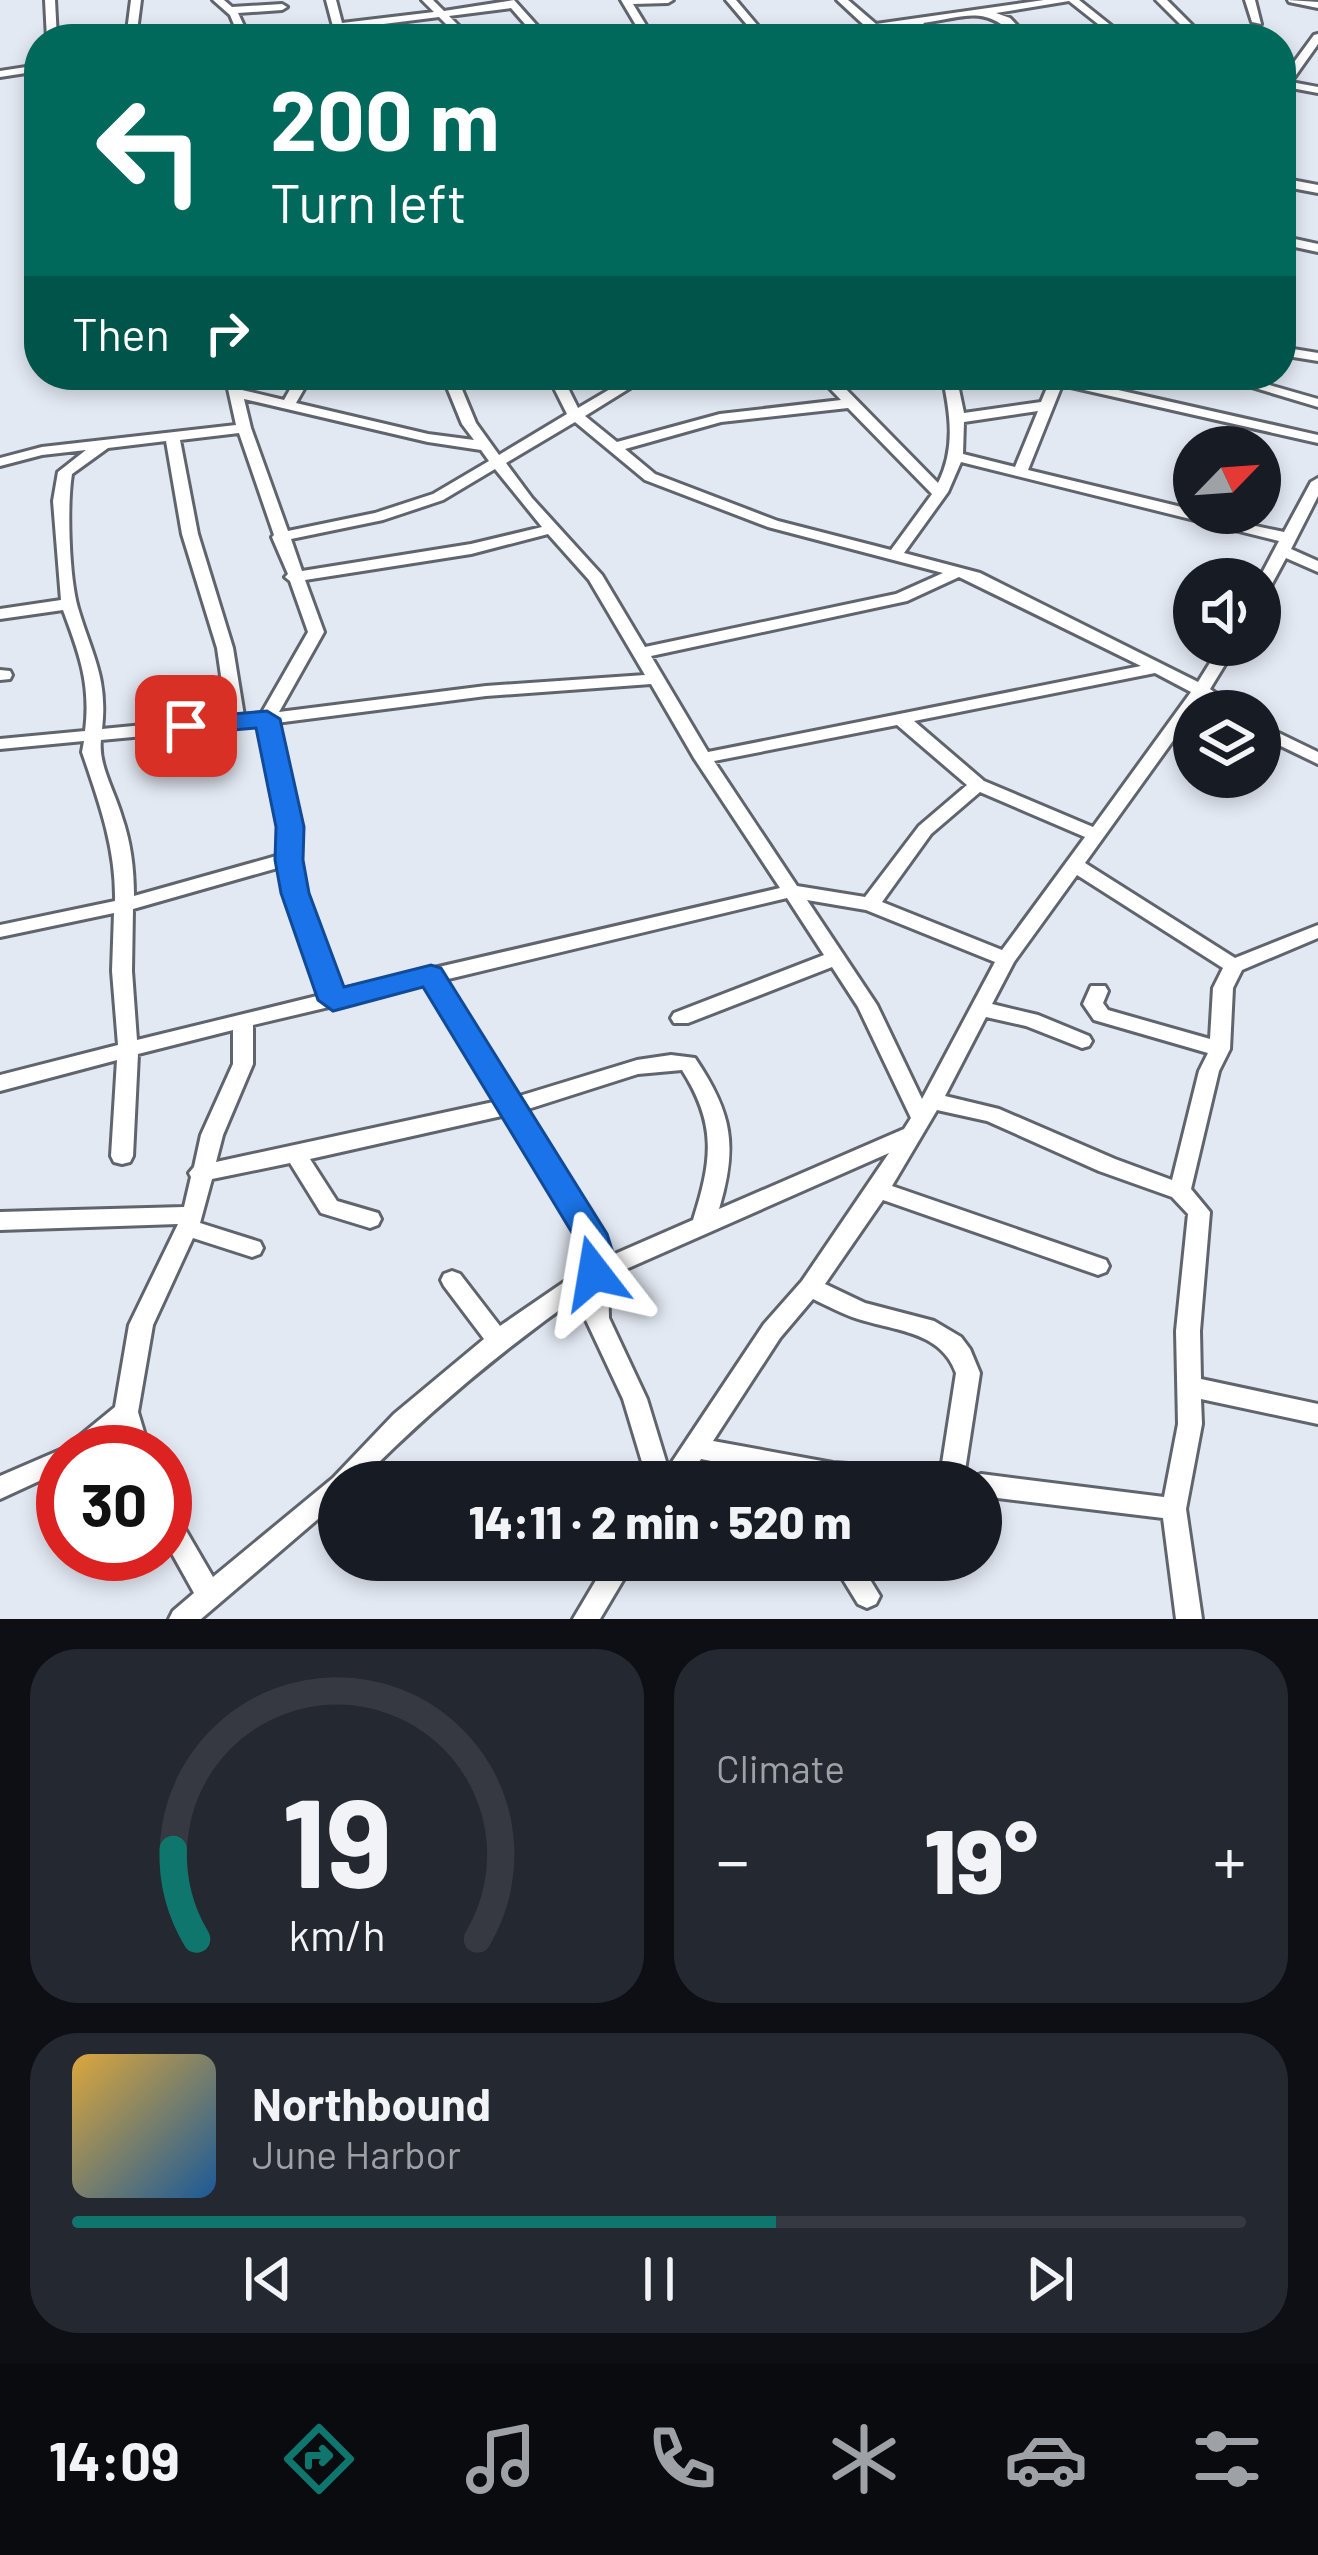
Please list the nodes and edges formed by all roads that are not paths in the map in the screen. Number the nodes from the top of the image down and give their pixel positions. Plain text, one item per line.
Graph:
1 (218, 0) edge
2 (427, 0) edge
3 (668, 0) edge
4 (731, 0) edge
5 (842, 0) edge
6 (944, 0) edge
7 (1069, 0) edge
8 (1161, 0) edge
9 (1250, 0) edge
10 (1292, 0) edge
11 (627, 1) edge
12 (511, 3) edge
13 (1318, 5) edge
14 (282, 8) dead end
15 (229, 10) junction
16 (986, 13) junction
17 (965, 15) junction
18 (441, 16) junction
19 (914, 22) junction
20 (1258, 22) dead end
21 (236, 24) edge
22 (380, 24) edge
23 (450, 24) edge
24 (751, 24) edge
25 (869, 24) edge
26 (901, 24) edge
27 (917, 24) edge
28 (1010, 24) edge
29 (1102, 24) edge
30 (1186, 24) edge
31 (1317, 41) edge
32 (1296, 67) edge
33 (235, 390) edge
34 (296, 390) edge
35 (455, 390) edge
36 (562, 390) edge
37 (616, 390) edge
38 (840, 390) edge
39 (953, 390) edge
40 (1054, 390) edge
41 (1113, 390) edge
42 (1272, 390) edge
43 (236, 393) junction
44 (853, 403) junction
45 (1318, 403) edge
46 (288, 405) junction
47 (1048, 405) junction
48 (574, 413) junction
49 (961, 418) junction
50 (244, 428) junction
51 (172, 435) junction
52 (1318, 439) edge
53 (105, 443) junction
54 (486, 446) junction
55 (613, 448) junction
56 (957, 457) junction
57 (498, 461) junction
58 (0, 462) edge
59 (1020, 472) junction
60 (1318, 482) edge
61 (940, 493) junction
62 (554, 528) junction
63 (280, 537) junction
64 (1285, 544) junction
65 (894, 556) junction
66 (1278, 558) edge
67 (1318, 567) edge
68 (959, 571) junction
69 (293, 577) junction
70 (69, 604) junction
71 (0, 614) edge
72 (641, 653) junction
73 (1216, 666) edge
74 (1158, 668) junction
75 (657, 679) junction
76 (1201, 690) joint
77 (267, 719) junction
78 (236, 721) junction
79 (904, 722) junction
80 (1173, 728) edge
81 (95, 733) junction
82 (1281, 740) edge
83 (0, 744) edge
84 (703, 758) junction
85 (1318, 759) edge
86 (978, 785) junction
87 (1094, 834) junction
88 (289, 860) junction
89 (1074, 865) junction
90 (792, 891) junction
91 (870, 904) junction
92 (124, 905) junction
93 (1318, 931) edge
94 (0, 932) edge
95 (835, 958) junction
96 (1006, 959) junction
97 (1234, 966) junction
98 (431, 975) junction
99 (1098, 991) dead end
100 (333, 1000) junction
101 (981, 1010) junction
102 (681, 1018) dead end
103 (243, 1020) junction
104 (1082, 1041) dead end
105 (128, 1049) junction
106 (1220, 1049) junction
107 (0, 1083) edge
108 (510, 1105) junction
109 (921, 1118) junction
110 (295, 1154) junction
111 (122, 1156) dead end
112 (200, 1173) junction
113 (878, 1190) junction
114 (1180, 1191) junction
115 (370, 1219) dead end
116 (0, 1221) edge
117 (190, 1221) junction
118 (703, 1224) junction
119 (252, 1248) dead end
120 (1098, 1266) dead end
121 (594, 1273) junction
122 (452, 1280) dead end
123 (810, 1287) junction
124 (498, 1340) junction
125 (1191, 1388) junction
126 (126, 1412) junction
127 (1318, 1414) edge
128 (109, 1425) edge
129 (130, 1425) edge
130 (697, 1448) junction
131 (368, 1461) edge
132 (654, 1461) edge
133 (687, 1461) edge
134 (756, 1461) edge
135 (956, 1461) edge
136 (36, 1471) edge
137 (0, 1488) edge
138 (1002, 1488) edge
139 (318, 1507) edge
140 (1174, 1509) junction
141 (192, 1565) edge
142 (609, 1581) edge
143 (857, 1581) edge
144 (209, 1594) junction
145 (867, 1596) dead end
146 (182, 1619) edge
147 (586, 1619) edge
148 (1189, 1619) edge

1 - 15 street
2 - 18 street
3 - 11 street
4 - 24 street
5 - 25 street
6 - 17 street
7 - 16 street
7 - 29 street
8 - 30 street
9 - 20 street
10 - 13 street
12 - 18 street
14 - 15 street
15 - 21 street
16 - 17 street
16 - 28 street
17 - 19 street
18 - 22 street
18 - 23 street
19 - 26 street
19 - 27 street
31 - 32 street
33 - 43 street
34 - 46 street
35 - 54 street
36 - 48 street
37 - 48 street
38 - 44 street
39 - 49 street
40 - 47 street
41 - 52 street
42 - 45 street
43 - 46 street
43 - 50 street
44 - 55 street
44 - 61 street
46 - 54 street
47 - 49 street
47 - 59 street
48 - 55 street
48 - 57 street
49 - 56 street
50 - 51 street
50 - 63 street
51 - 53 street
51 - 78 street
53 - 58 street
53 - 70 street
54 - 57 street
55 - 65 street
56 - 59 street
56 - 61 street
57 - 62 street
57 - 63 street
59 - 64 street
60 - 64 street
61 - 65 street
62 - 69 street
62 - 72 street
63 - 69 street
64 - 66 street
64 - 67 street
65 - 68 street
68 - 72 street
68 - 74 street
69 - 77 street
70 - 71 street
70 - 81 street
72 - 75 street
73 - 76 street
74 - 76 street
74 - 79 street
75 - 77 street
75 - 84 street
77 - 78 street
77 - 88 street
78 - 81 street
79 - 84 street
79 - 86 street
80 - 87 street
81 - 83 street
81 - 92 street
82 - 85 street
84 - 90 street
86 - 87 street
86 - 91 street
87 - 89 street
88 - 92 street
88 - 100 street
89 - 96 street
89 - 97 street
90 - 91 street
90 - 95 street
90 - 98 street
91 - 96 street
92 - 94 street
92 - 105 street
93 - 97 street
95 - 102 street
95 - 109 street
96 - 101 street
97 - 106 street
98 - 100 street
98 - 108 street
99 - 106 street
100 - 103 street
101 - 104 street
101 - 109 street
103 - 105 street
103 - 112 street
105 - 107 street
105 - 111 street
106 - 114 street
108 - 110 street
108 - 118 street
108 - 121 street
109 - 113 street
109 - 114 street
109 - 118 street
110 - 112 street
110 - 115 street
112 - 117 street
113 - 120 street
113 - 123 street
114 - 125 street
116 - 117 street
117 - 119 street
117 - 126 street
118 - 121 street
121 - 124 street
121 - 132 street
122 - 124 street
123 - 130 street
123 - 135 street
124 - 131 street
125 - 127 street
125 - 140 street
126 - 128 street
126 - 129 street
130 - 133 street
130 - 134 street
136 - 137 street
138 - 140 street
139 - 144 street
140 - 148 street
141 - 144 street
142 - 147 street
143 - 145 street
144 - 146 street

